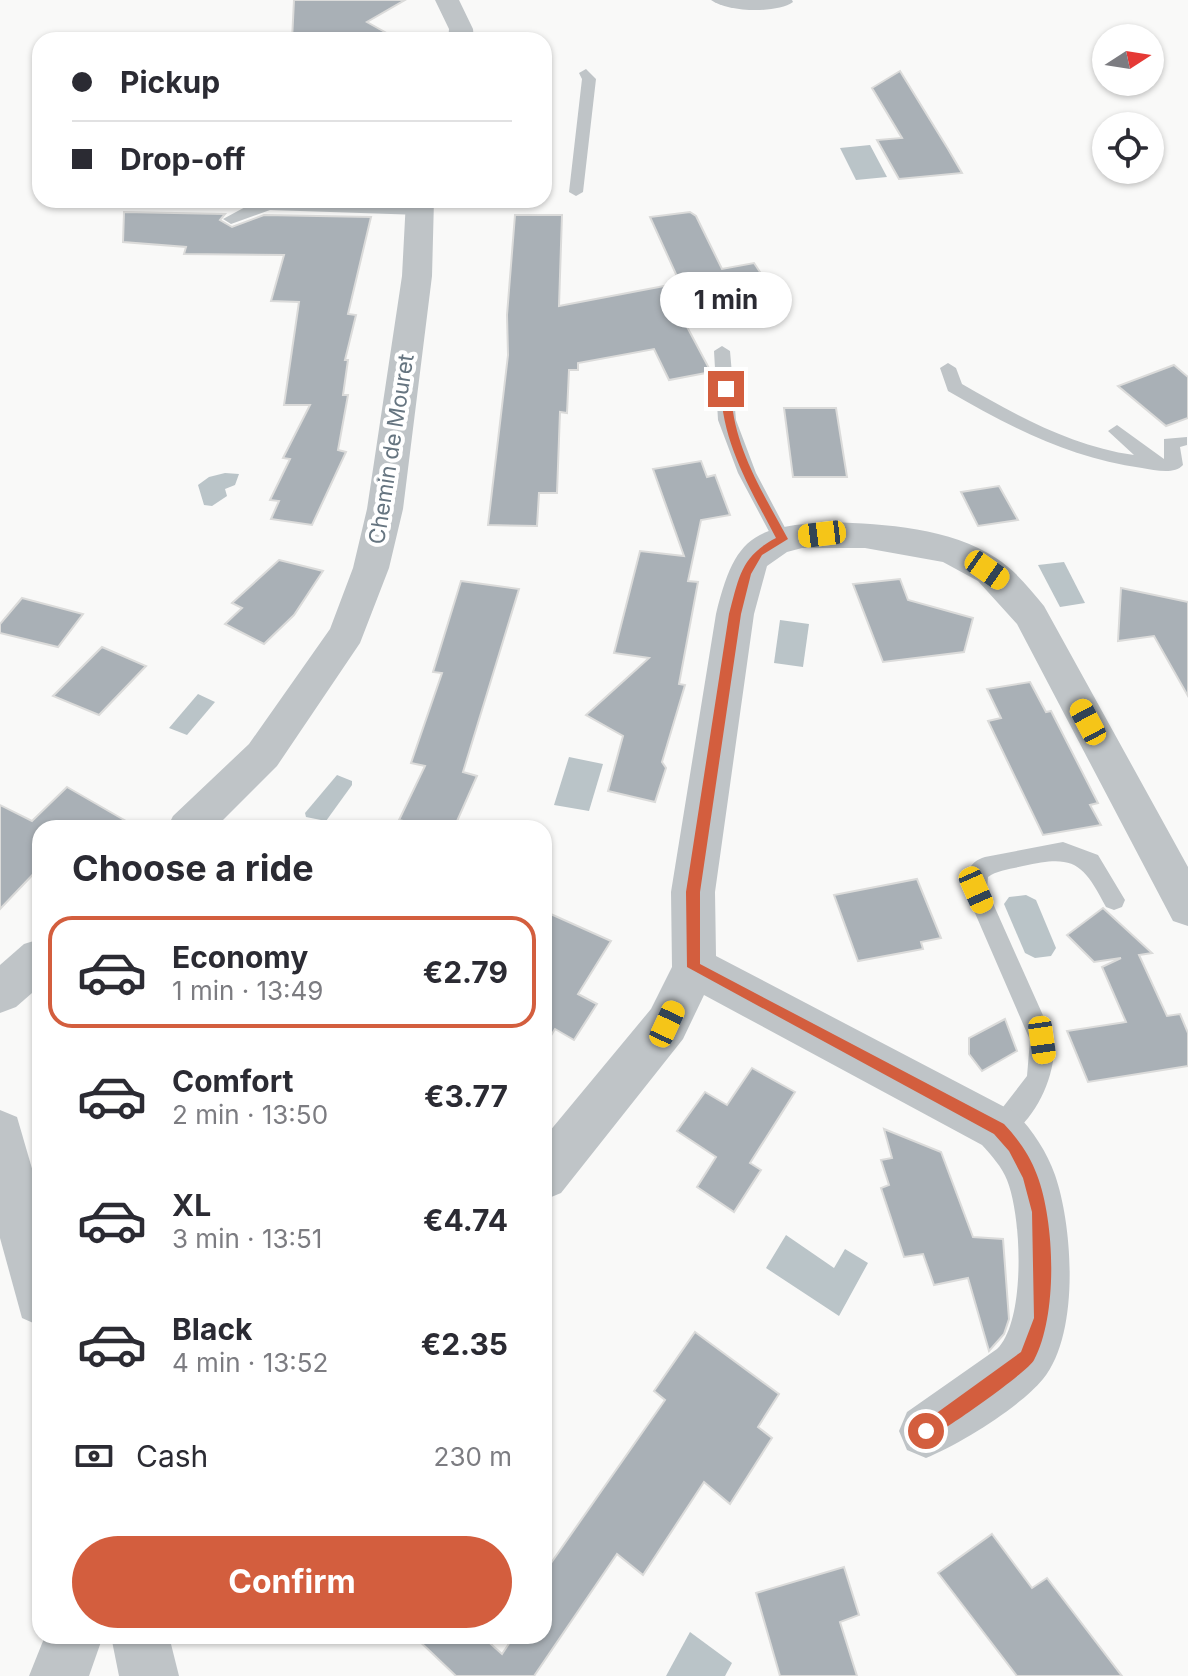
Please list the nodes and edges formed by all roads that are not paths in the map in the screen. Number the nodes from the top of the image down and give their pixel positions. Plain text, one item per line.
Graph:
1 (447, 0) edge
2 (717, 0) edge
3 (787, 2) dead end
4 (461, 32) edge
5 (586, 73) dead end
6 (576, 192) dead end
7 (254, 208) edge
8 (420, 208) edge
9 (231, 219) dead end
10 (722, 351) dead end
11 (948, 368) dead end
12 (1117, 431) dead end
13 (1186, 440) edge
14 (1155, 464) junction
15 (782, 539) junction
16 (196, 820) edge
17 (1114, 900) dead end
18 (1188, 908) edge
19 (32, 965) edge
20 (694, 967) junction
21 (0, 993) edge
22 (999, 1129) junction
23 (0, 1133) edge
24 (552, 1166) edge
25 (32, 1267) edge
26 (926, 1431) dead end
27 (71, 1644) edge
28 (59, 1676) edge

1 - 4 street
2 - 3 lane
5 - 6 lane
7 - 9 lane
8 - 16 street, Chemin de Mouret
10 - 15 lane
11 - 14 lane
12 - 14 lane
13 - 14 lane
15 - 18 street
15 - 20 street
17 - 22 lane
19 - 21 street
20 - 22 street
20 - 24 street
22 - 26 street
23 - 25 street
27 - 28 street

